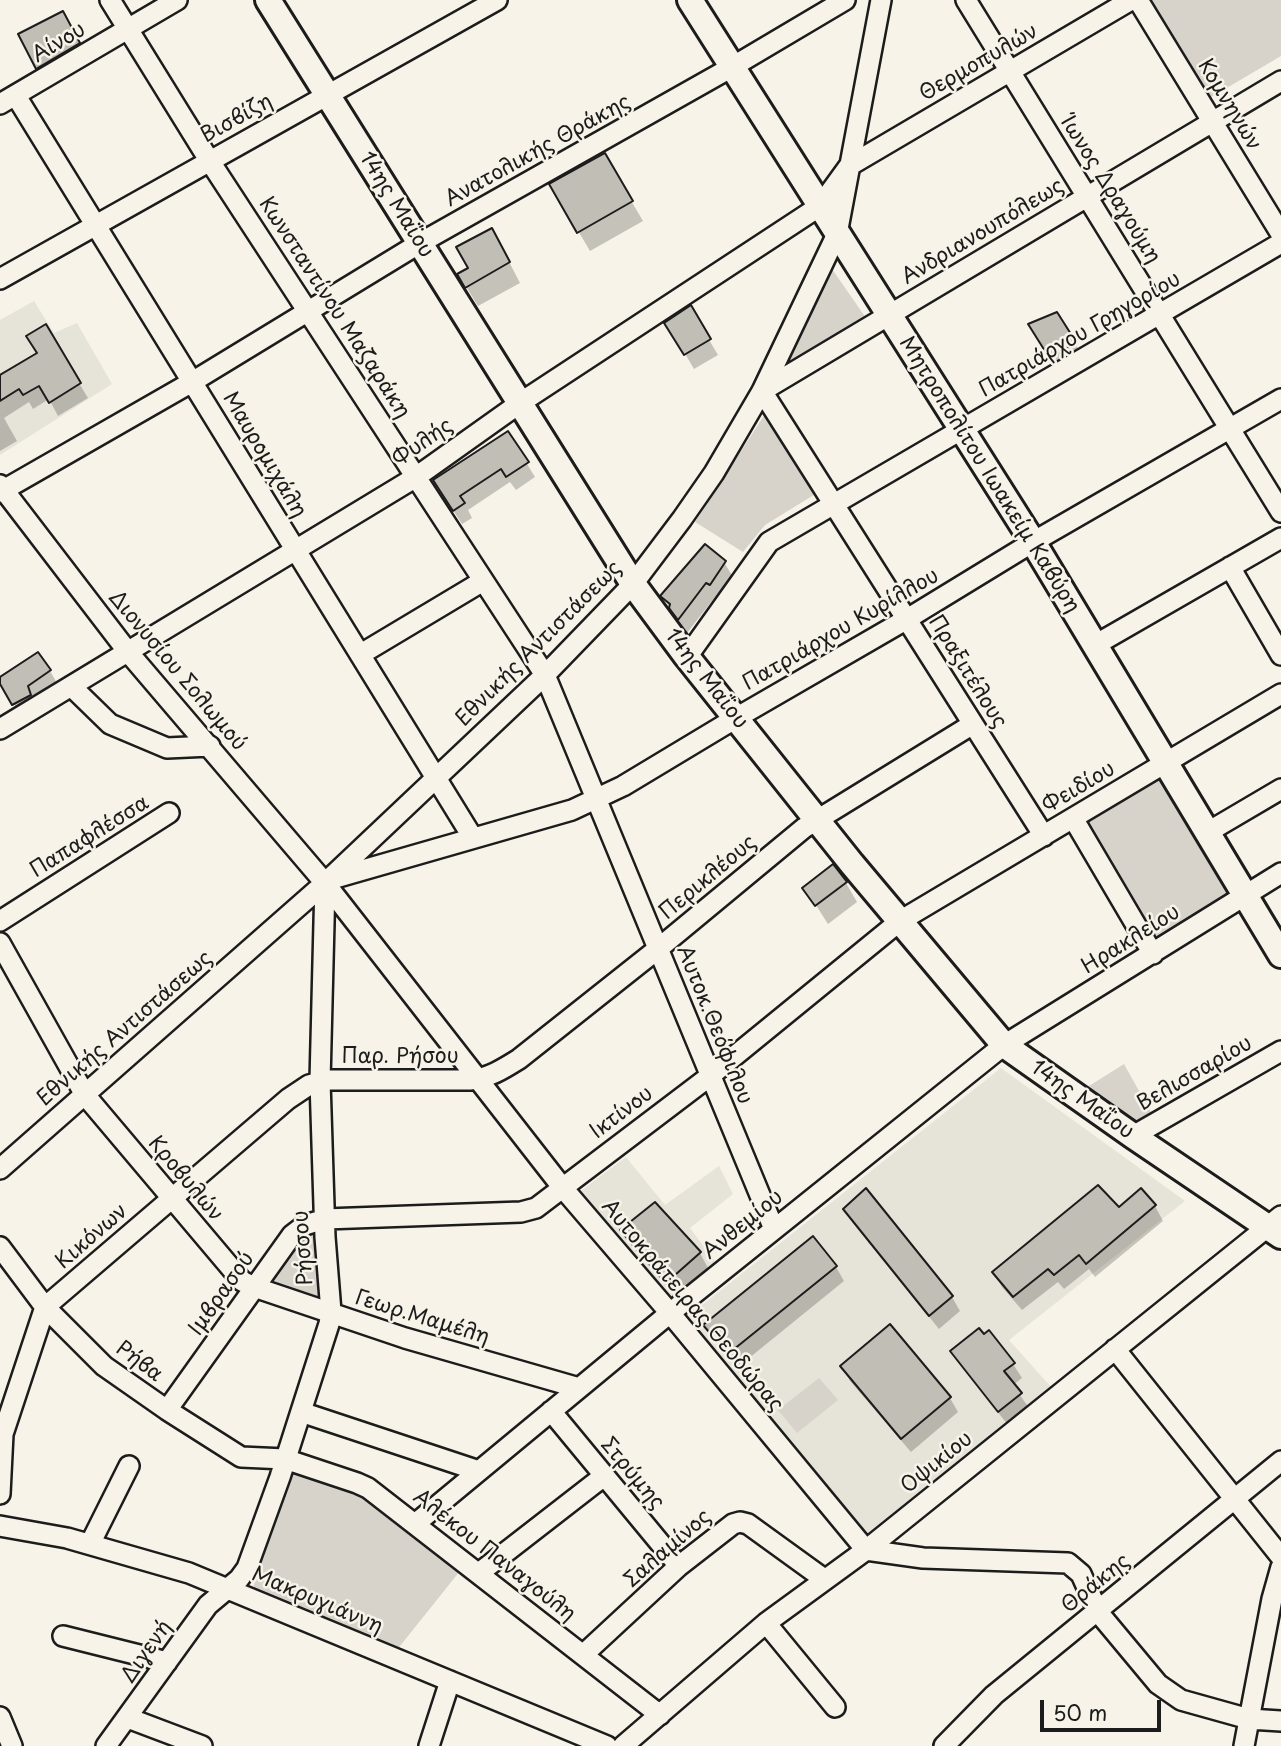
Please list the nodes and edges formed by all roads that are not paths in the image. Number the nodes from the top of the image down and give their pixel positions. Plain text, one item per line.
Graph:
1 (110, 0) edge
2 (177, 0) edge
3 (268, 0) edge
4 (497, 0) edge
5 (690, 0) edge
6 (881, 0) edge
7 (966, 0) edge
8 (1131, 0) edge
9 (1138, 0) edge
10 (832, 3) edge
11 (128, 29) junction
12 (732, 67) junction
13 (1010, 71) junction
14 (1281, 81) edge
15 (327, 95) junction
16 (8, 100) edge
17 (1213, 121) junction
18 (209, 160) junction
19 (849, 166) junction
20 (1087, 197) junction
21 (820, 206) junction
22 (96, 227) junction
23 (838, 234) junction
24 (1281, 234) edge
25 (421, 243) junction
26 (1281, 243) edge
27 (0, 279) edge
28 (310, 312) junction
29 (1160, 314) junction
30 (889, 315) junction
31 (192, 382) junction
32 (762, 391) junction
33 (1281, 399) edge
34 (520, 403) junction
35 (1230, 428) junction
36 (962, 431) junction
37 (416, 477) junction
38 (1, 489) edge
39 (834, 504) junction
40 (1281, 512) edge
41 (1281, 538) edge
42 (1033, 542) junction
43 (295, 551) junction
44 (1230, 567) junction
45 (483, 581) junction
46 (633, 584) junction
47 (907, 620) junction
48 (1095, 645) junction
49 (128, 652) junction
50 (361, 654) junction
51 (1281, 656) edge
52 (687, 657) junction
53 (545, 675) junction
54 (71, 686) junction
55 (1281, 694) edge
56 (736, 718) junction
57 (973, 724) junction
58 (0, 729) edge
59 (209, 746) junction
60 (1166, 761) junction
61 (436, 778) junction
62 (1281, 789) edge
63 (594, 800) junction
64 (169, 813) dead end
65 (1073, 818) junction
66 (817, 820) junction
67 (1208, 832) junction
68 (1044, 836) junction
69 (473, 838) junction
70 (1281, 873) edge
71 (325, 883) junction
72 (1246, 895) junction
73 (900, 920) junction
74 (0, 921) edge
75 (0, 943) edge
76 (659, 948) junction
77 (1153, 954) junction
78 (1281, 955) edge
79 (1004, 1045) junction
80 (1281, 1051) edge
81 (710, 1076) junction
82 (480, 1079) junction
83 (320, 1081) junction
84 (85, 1095) junction
85 (1133, 1136) junction
86 (0, 1169) edge
87 (562, 1187) junction
88 (171, 1198) junction
89 (325, 1219) junction
90 (1277, 1226) edge
91 (774, 1229) junction
92 (0, 1247) edge
93 (254, 1287) junction
94 (46, 1307) junction
95 (670, 1313) junction
96 (331, 1314) junction
97 (1115, 1349) junction
98 (579, 1388) junction
99 (167, 1410) junction
100 (551, 1411) junction
101 (301, 1412) junction
102 (1, 1435) edge
103 (285, 1459) junction
104 (1281, 1461) edge
105 (129, 1466) dead end
106 (479, 1471) junction
107 (604, 1476) junction
108 (0, 1494) edge
109 (1236, 1499) junction
110 (415, 1524) junction
111 (0, 1526) edge
112 (90, 1544) junction
113 (866, 1550) junction
114 (1281, 1557) edge
115 (679, 1566) junction
116 (1281, 1567) edge
117 (479, 1573) junction
118 (824, 1579) junction
119 (228, 1588) junction
120 (1098, 1612) junction
121 (766, 1623) junction
122 (63, 1636) dead end
123 (584, 1654) junction
124 (167, 1662) junction
125 (450, 1681) junction
126 (835, 1707) dead end
127 (660, 1714) junction
128 (0, 1717) edge
129 (128, 1718) junction
130 (1249, 1719) junction
131 (1281, 1721) edge
132 (12, 1746) edge
133 (106, 1746) edge
134 (202, 1746) edge
135 (429, 1746) edge
136 (607, 1746) edge
137 (622, 1746) edge
138 (944, 1746) edge
139 (1244, 1746) edge

1 - 11 street, Κωνσταντίνου Μαζαράκη
2 - 11 street, Αίνου
3 - 15 main road, 14ης Μαΐου
4 - 15 street, Βισβίζη
5 - 12 main road, Μητροπολίτου Ιωακείμ Καβύρη
6 - 19 street, Εθνικής Αντιστάσεως
7 - 13 street, Ίωνος Δραγούμη
8 - 13 street, Θερμοπυλών
9 - 17 street, Κομνηνών
10 - 12 street, Ανατολικής Θράκης
11 - 16 street, Αίνου
11 - 18 street, Κωνσταντίνου Μαζαράκη
12 - 21 main road, Μητροπολίτου Ιωακείμ Καβύρη
12 - 25 street, Ανατολικής Θράκης
13 - 19 street, Θερμοπυλών
13 - 20 street, Ίωνος Δραγούμη
14 - 17 street, Ανδριανουπόλεως
15 - 18 street, Βισβίζη
15 - 25 main road, 14ης Μαΐου
16 - 22 street, Μαυρομιχάλη
17 - 20 street, Ανδριανουπόλεως
17 - 24 street, Κομνηνών
18 - 22 street, Βισβίζη
18 - 28 street, Κωνσταντίνου Μαζαράκη
19 - 21 street, Φυλής
19 - 23 street, Εθνικής Αντιστάσεως
20 - 29 street, Ίωνος Δραγούμη
20 - 30 street, Ανδριανουπόλεως
21 - 23 main road, Μητροπολίτου Ιωακείμ Καβύρη
21 - 34 street, Φυλής
22 - 27 street, Βισβίζη
22 - 31 street, Μαυρομιχάλη
23 - 30 main road, Μητροπολίτου Ιωακείμ Καβύρη
23 - 32 street, Εθνικής Αντιστάσεως
25 - 28 street, Ανατολικής Θράκης
25 - 34 main road, 14ης Μαΐου
26 - 29 street, Πατριάρχου Γρηγορίου
28 - 31 street, Ανατολικής Θράκης
28 - 37 street, Κωνσταντίνου Μαζαράκη
29 - 35 street, Ίωνος Δραγούμη
29 - 36 street, Πατριάρχου Γρηγορίου
30 - 32 street, Ανδριανουπόλεως
30 - 36 main road, Μητροπολίτου Ιωακείμ Καβύρη
31 - 38 street, Ανατολικής Θράκης
31 - 43 street, Μαυρομιχάλη
32 - 39 street, Πραξιτέλους
32 - 46 street, Εθνικής Αντιστάσεως
33 - 35 street, Πατριάρχου Κυρίλλου
34 - 37 street, Φυλής
34 - 46 main road, 14ης Μαΐου
35 - 40 street, Ίωνος Δραγούμη
35 - 42 street, Πατριάρχου Κυρίλλου
36 - 39 street, Πατριάρχου Γρηγορίου
36 - 42 main road, Μητροπολίτου Ιωακείμ Καβύρη
37 - 43 street, Φυλής
37 - 45 street, Κωνσταντίνου Μαζαράκη
38 - 49 street, Διονυσίου Σολωμού
39 - 47 street, Πραξιτέλους
39 - 52 street, Πατριάρχου Γρηγορίου
41 - 44 street
42 - 47 street, Πατριάρχου Κυρίλλου
42 - 48 main road, Μητροπολίτου Ιωακείμ Καβύρη
43 - 49 street, Φυλής
43 - 50 street, Μαυρομιχάλη
44 - 48 street
44 - 51 street
45 - 50 street
45 - 53 street, Κωνσταντίνου Μαζαράκη
46 - 52 main road, 14ης Μαΐου
46 - 53 street, Εθνικής Αντιστάσεως
47 - 56 street, Πατριάρχου Κυρίλλου
47 - 57 street, Πραξιτέλους
48 - 60 main road, Μητροπολίτου Ιωακείμ Καβύρη
49 - 54 street, Φυλής
49 - 59 street, Διονυσίου Σολωμού
50 - 61 street, Μαυρομιχάλη
52 - 56 main road, 14ης Μαΐου
53 - 61 street, Εθνικής Αντιστάσεως
53 - 63 street, Αυτοκ.Θεόφιλου
54 - 58 street, Φυλής
54 - 59 street
55 - 60 street, Φειδίου
56 - 63 street, Πατριάρχου Κυρίλλου
56 - 66 main road, 14ης Μαΐου
57 - 66 street, Περικλέους
57 - 68 street, Πραξιτέλους
59 - 71 street, Διονυσίου Σολωμού
60 - 65 street, Φειδίου
60 - 67 main road, Μητροπολίτου Ιωακείμ Καβύρη
61 - 69 street, Μαυρομιχάλη
61 - 71 street, Εθνικής Αντιστάσεως
62 - 67 street
63 - 69 street, Πατριάρχου Κυρίλλου
63 - 76 street, Αυτοκ.Θεόφιλου
64 - 74 street, Παπαφλέσσα
65 - 68 street, Φειδίου
65 - 77 street
66 - 73 main road, 14ης Μαΐου
66 - 76 street, Περικλέους
67 - 72 main road, Μητροπολίτου Ιωακείμ Καβύρη
68 - 73 street, Φειδίου
69 - 71 street, Πατριάρχου Κυρίλλου
70 - 72 street, Ηρακλείου
71 - 82 street, Αυτοκράτειρας Θεοδώρας
71 - 83 street, Ρήσσου
71 - 84 street, Εθνικής Αντιστάσεως
72 - 77 street, Ηρακλείου
72 - 78 main road, Μητροπολίτου Ιωακείμ Καβύρη
73 - 79 main road, 14ης Μαΐου
73 - 81 street, Ικτίνου
75 - 84 street, Κροβυλών
76 - 81 street, Αυτοκ.Θεόφιλου
76 - 82 street, Περικλέους
77 - 79 street, Ηρακλείου
79 - 85 main road, 14ης Μαΐου
79 - 91 street, Ανθεμίου
80 - 85 street, Βελισσαρίου
81 - 87 street, Ικτίνου
81 - 91 street, Αυτοκ.Θεόφιλου
82 - 83 street, Παρ. Ρήσου
82 - 87 street, Αυτοκράτειρας Θεοδώρας
83 - 88 street, Κικόνων
83 - 89 street, Ρήσσου
84 - 86 street, Εθνικής Αντιστάσεως
84 - 88 street, Κροβυλών
85 - 90 main road, 14ης Μαΐου
87 - 89 street, Ικτίνου
87 - 95 street, Αυτοκράτειρας Θεοδώρας
88 - 93 street, Κροβυλών
88 - 94 street, Κικόνων
89 - 93 street, Ιμβρασού
89 - 96 street, Ρήσσου
90 - 97 street, Οψικίου
91 - 95 street, Ανθεμίου
92 - 94 street, Ρήβα
93 - 96 street, Γεωρ.Μαμέλη
93 - 99 street, Ιμβρασού
94 - 99 street, Ρήβα
94 - 102 street
95 - 98 street, Ανθεμίου
95 - 113 street, Αυτοκράτειρας Θεοδώρας
96 - 98 street, Γεωρ.Μαμέλη
96 - 101 street, Ρήσσου
97 - 109 street
97 - 113 street, Οψικίου
98 - 100 street, Ανθεμίου
99 - 103 street, Ρήβα
100 - 106 street, Ανθεμίου
100 - 107 street, Στρύμης
101 - 103 street, Ρήσσου
101 - 106 street
102 - 108 street
103 - 110 street, Αλέκου Παναγούλη
103 - 119 street, Ρήσσου
104 - 109 street, Θράκης
105 - 112 street
106 - 110 street, Ανθεμίου
107 - 115 street, Στρύμης
107 - 117 street
109 - 114 street
109 - 120 street, Θράκης
110 - 117 street, Αλέκου Παναγούλη
111 - 112 street, Μακρυγιάννη
112 - 119 street, Μακρυγιάννη
113 - 118 street, Οψικίου
113 - 120 street
115 - 118 street, Σαλαμίνος
115 - 123 street, Σαλαμίνος
116 - 130 street
117 - 123 street, Αλέκου Παναγούλη
118 - 121 street, Οψικίου
119 - 124 street, Διγενή
119 - 125 street, Μακρυγιάννη
120 - 130 street
120 - 138 street, Θράκης
121 - 126 street
121 - 127 street, Οψικίου
122 - 124 street
123 - 127 street, Αλέκου Παναγούλη
124 - 129 street, Διγενή
125 - 135 street
125 - 136 street, Μακρυγιάννη
127 - 137 street, Οψικίου
128 - 132 street
129 - 133 street, Διγενή
129 - 134 street
130 - 131 street
130 - 139 street

